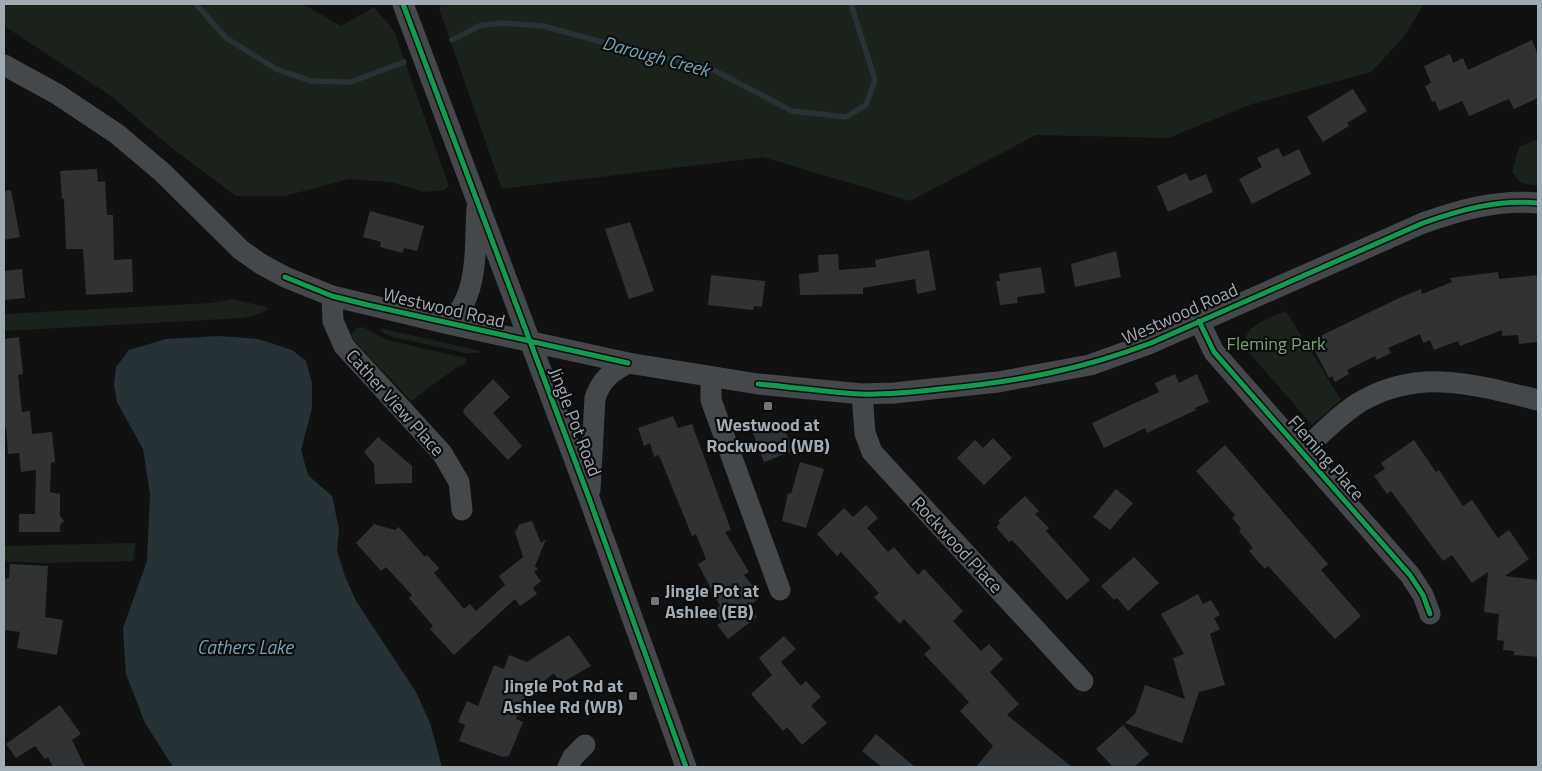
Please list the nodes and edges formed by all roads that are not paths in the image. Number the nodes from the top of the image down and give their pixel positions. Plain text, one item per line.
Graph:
1 (403, 4) edge
2 (4, 65) edge
3 (477, 199) junction
4 (1538, 203) edge
5 (332, 296) junction
6 (1199, 322) junction
7 (449, 324) junction
8 (531, 342) junction
9 (628, 363) junction
10 (711, 378) junction
11 (862, 394) junction
12 (1538, 400) edge
13 (1302, 452) junction
14 (589, 498) junction
15 (462, 510) dead end
16 (780, 590) dead end
17 (1430, 614) dead end
18 (1083, 681) dead end
19 (585, 745) dead end
20 (568, 767) edge
21 (686, 767) edge

1 - 3 street, Jingle Pot Road
2 - 5 street, Westwood Road
3 - 7 street
3 - 8 street, Jingle Pot Road
4 - 6 street, Westwood Road
5 - 7 street, Westwood Road
5 - 15 street, Cather View Place
6 - 11 street, Westwood Road
6 - 13 street, Fleming Place
7 - 8 street, Westwood Road
8 - 9 street, Westwood Road
8 - 14 street, Jingle Pot Road
9 - 10 street, Westwood Road
9 - 14 street
10 - 11 street, Westwood Road
10 - 16 street
11 - 18 street, Rockwood Place
12 - 13 street
13 - 17 street, Fleming Place
14 - 21 street, Jingle Pot Road
19 - 20 street

